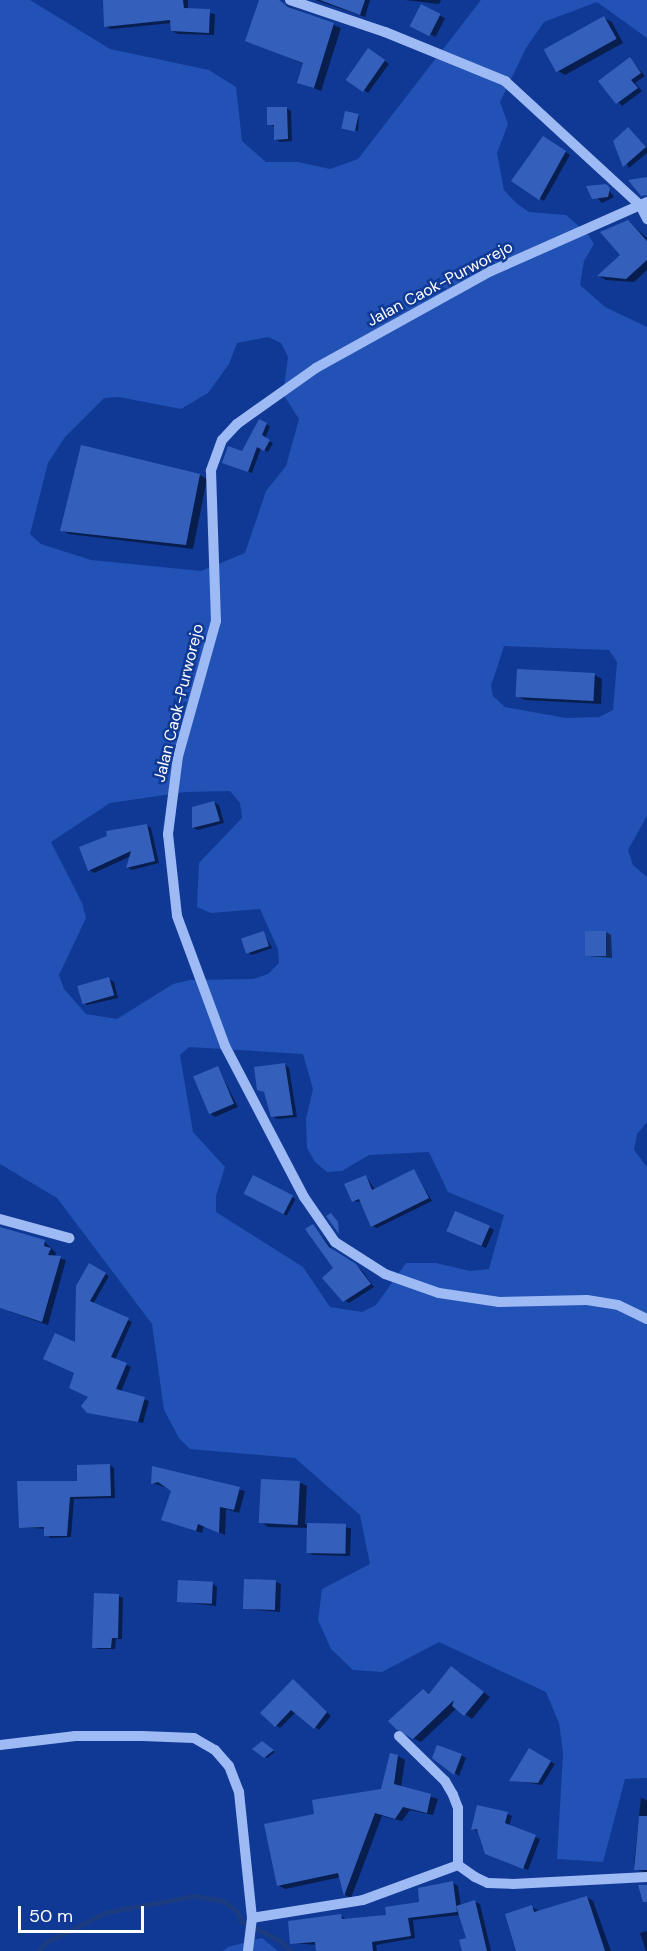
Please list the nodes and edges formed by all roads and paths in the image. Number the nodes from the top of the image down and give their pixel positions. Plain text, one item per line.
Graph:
1 (290, 0) edge
2 (644, 204) edge
3 (647, 219) edge
4 (0, 1219) edge
5 (69, 1238) dead end
6 (647, 1319) edge
7 (399, 1736) dead end
8 (0, 1745) edge
9 (458, 1865) junction
10 (647, 1877) edge
11 (251, 1920) junction
12 (248, 1951) edge

1 - 2 street
2 - 3 street
2 - 6 street, Jalan Caok-Purworejo
4 - 5 street
7 - 9 street
8 - 11 street
9 - 10 street
9 - 11 street
11 - 12 street

